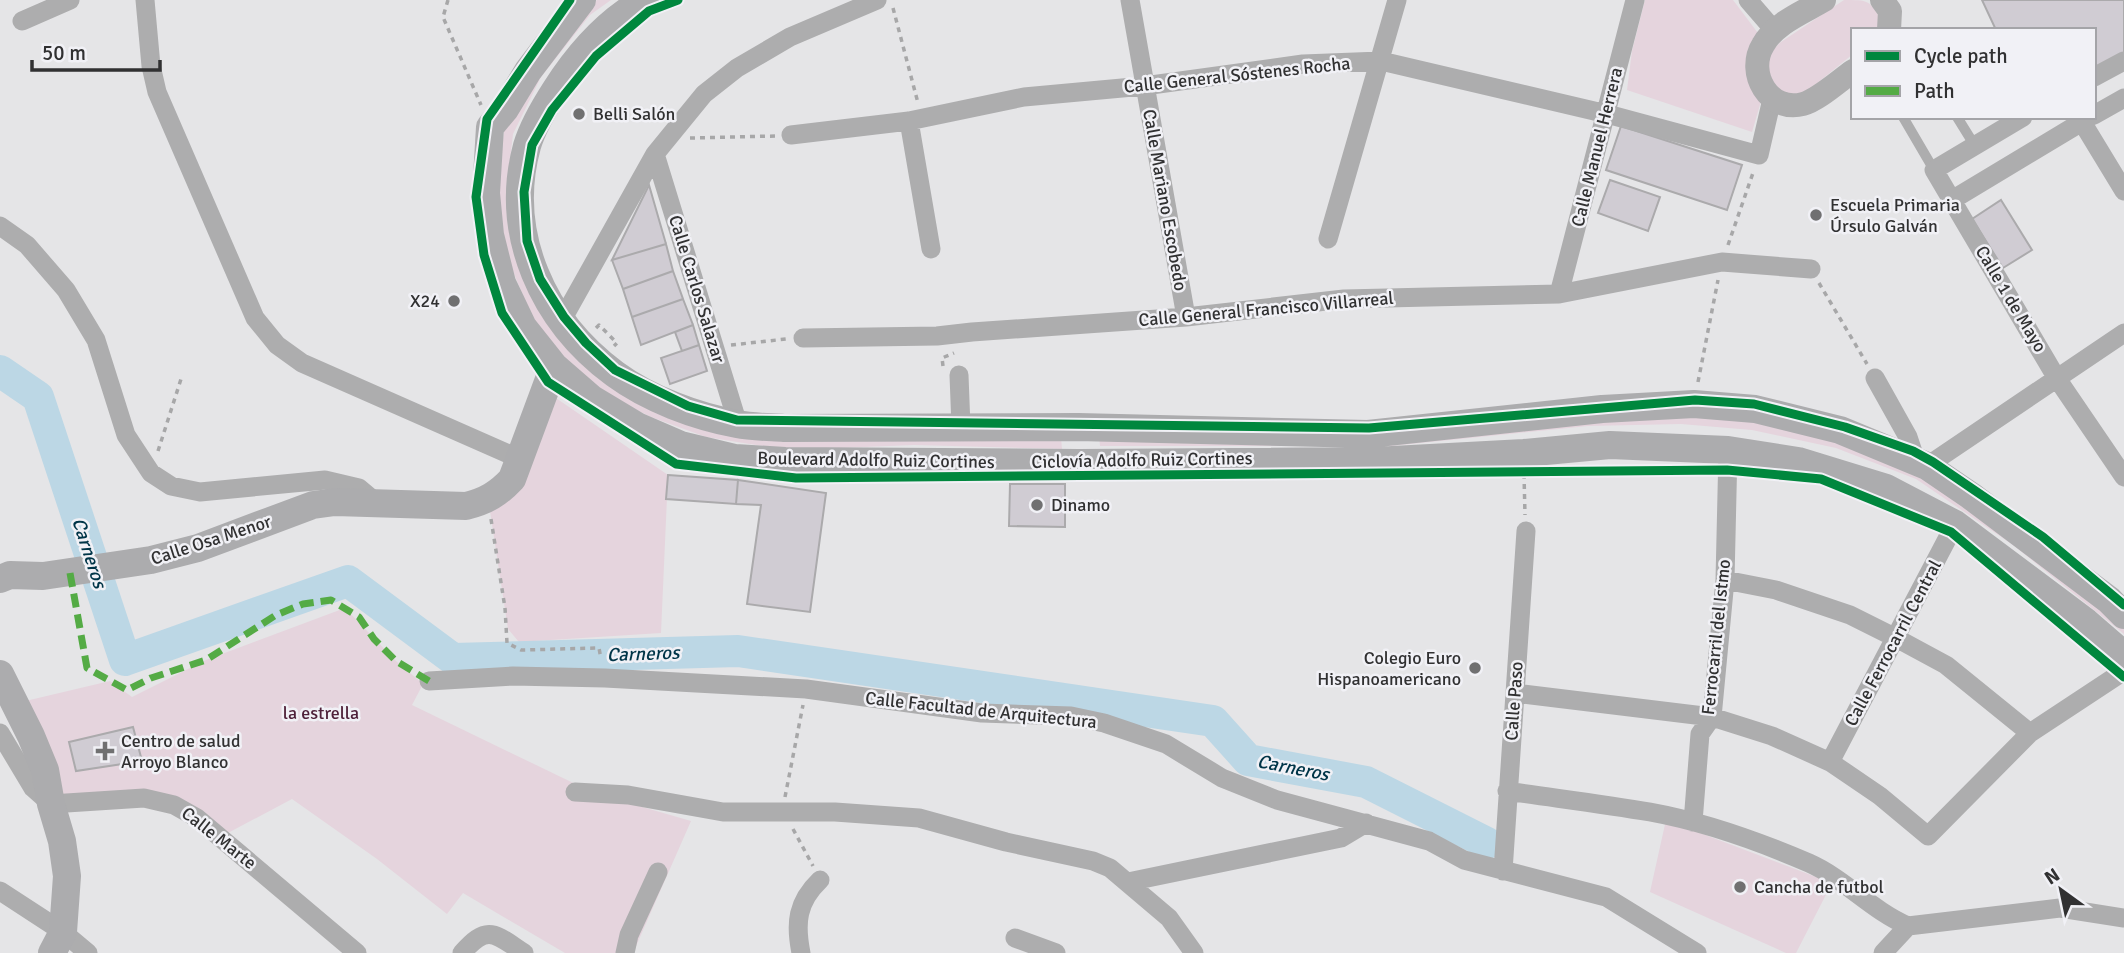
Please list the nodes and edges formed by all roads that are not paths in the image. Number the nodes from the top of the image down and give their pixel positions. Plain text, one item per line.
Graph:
1 (70, 0) edge
2 (145, 0) edge
3 (582, 0) edge
4 (645, 0) edge
5 (877, 0) edge
6 (1130, 0) edge
7 (1397, 0) edge
8 (1635, 0) edge
9 (1748, 0) edge
10 (1824, 0) edge
11 (22, 21) dead end
12 (1774, 30) junction
13 (1381, 61) junction
14 (2124, 61) edge
15 (1851, 72) edge
16 (2096, 76) edge
17 (1144, 86) junction
18 (2124, 98) edge
19 (1772, 99) junction
20 (2096, 113) edge
21 (914, 114) junction
22 (1607, 114) junction
23 (1904, 119) edge
24 (1958, 119) edge
25 (2020, 119) edge
26 (2085, 119) edge
27 (2088, 119) edge
28 (791, 135) road end
29 (1975, 146) junction
30 (660, 147) junction
31 (1934, 170) junction
32 (2124, 191) edge
33 (1952, 200) junction
34 (0, 226) edge
35 (0, 237) edge
36 (1328, 239) dead end
37 (27, 245) junction
38 (931, 249) dead end
39 (1811, 269) road end
40 (1559, 294) junction
41 (1186, 317) junction
42 (562, 320) junction
43 (2124, 333) edge
44 (803, 338) road end
45 (554, 366) junction
46 (959, 375) road end
47 (1875, 377) road end
48 (2056, 377) junction
49 (738, 424) junction
50 (961, 427) junction
51 (1079, 427) junction
52 (1728, 450) junction
53 (520, 459) junction
54 (1079, 463) junction
55 (1922, 463) junction
56 (2124, 477) edge
57 (379, 505) junction
58 (1955, 524) junction
59 (1526, 531) road end
60 (0, 579) edge
61 (1725, 580) junction
62 (2124, 614) edge
63 (1896, 638) junction
64 (2124, 655) edge
65 (2124, 671) edge
66 (0, 674) edge
67 (429, 681) dead end
68 (1515, 693) junction
69 (1712, 717) junction
70 (0, 733) edge
71 (2030, 733) junction
72 (1830, 762) junction
73 (1507, 791) junction
74 (575, 792) dead end
75 (51, 804) junction
76 (1693, 822) junction
77 (1366, 823) junction
78 (1503, 866) junction
79 (658, 872) dead end
80 (820, 880) road end
81 (1128, 882) junction
82 (0, 891) edge
83 (2124, 918) edge
84 (1908, 926) junction
85 (1015, 938) dead end
86 (58, 943) edge
87 (88, 953) edge
88 (357, 953) edge
89 (462, 953) edge
90 (524, 953) edge
91 (625, 953) edge
92 (801, 953) edge
93 (1056, 953) edge
94 (1194, 953) edge
95 (1697, 953) edge
96 (1883, 953) edge

1 - 11 street
2 - 53 street
3 - 45 main road, Boulevard Adolfo Ruiz Cortines
4 - 42 main road, Boulevard Adolfo Ruiz Cortines
5 - 30 street
6 - 17 street, Calle Mariano Escobedo
7 - 13 street
8 - 22 street, Calle Manuel Herrera
9 - 12 street
10 - 12 street
12 - 19 street
13 - 17 street, Calle General Sóstenes Rocha
13 - 22 street, Calle General Sóstenes Rocha
13 - 36 street
14 - 16 street
15 - 19 street
17 - 21 street, Calle General Sóstenes Rocha
17 - 41 street, Calle Mariano Escobedo
18 - 20 street
19 - 22 street, Calle General Sóstenes Rocha
21 - 28 street, Calle General Sóstenes Rocha
21 - 38 street
22 - 40 street, Calle Manuel Herrera
23 - 31 lane, Calle 1 de Mayo
24 - 29 lane
25 - 29 street
26 - 33 street
27 - 32 street
29 - 31 street
30 - 42 street
30 - 49 street, Calle Carlos Salazar
31 - 33 street, Calle 1 de Mayo
33 - 48 street, Calle 1 de Mayo
34 - 37 street
35 - 37 street
37 - 57 street
39 - 40 street, Calle General Francisco Villarreal
40 - 41 street, Calle General Francisco Villarreal
41 - 44 street, Calle General Francisco Villarreal
42 - 49 main road, Boulevard Adolfo Ruiz Cortines
43 - 48 street
45 - 53 main road
45 - 54 main road, Boulevard Adolfo Ruiz Cortines
46 - 50 street
47 - 55 street
48 - 55 street
48 - 56 street, Calle 1 de Mayo
49 - 50 main road, Boulevard Adolfo Ruiz Cortines
50 - 51 main road, Boulevard Adolfo Ruiz Cortines
51 - 54 main road
51 - 55 main road, Boulevard Adolfo Ruiz Cortines
52 - 54 main road, Boulevard Adolfo Ruiz Cortines
52 - 58 main road, Boulevard Adolfo Ruiz Cortines
52 - 61 street, Ferrocarril del Istmo
53 - 57 main road, Calle Osa Menor
55 - 62 main road, Boulevard Adolfo Ruiz Cortines
57 - 60 main road, Calle Osa Menor
58 - 63 street, Calle Ferrocarril Central
58 - 64 main road, Boulevard Adolfo Ruiz Cortines
59 - 68 street, Calle Paso
61 - 63 street
61 - 69 street, Ferrocarril del Istmo
63 - 71 street
63 - 72 street, Calle Ferrocarril Central
65 - 71 street
66 - 75 main road
67 - 77 street, Calle Facultad de Arquitectura
68 - 69 street
68 - 73 street, Calle Paso
69 - 72 street
69 - 76 street, Ferrocarril del Istmo
70 - 75 street
71 - 72 street
73 - 76 street
73 - 78 street, Calle Paso
74 - 81 street
75 - 86 main road
75 - 88 street, Calle Marte
76 - 84 street
77 - 78 street, Calle Facultad de Arquitectura
77 - 81 street
78 - 95 street, Calle Facultad de Arquitectura
79 - 91 street
80 - 92 street
81 - 94 street
82 - 86 street
83 - 84 street
84 - 96 street
85 - 93 street
86 - 87 street
89 - 90 street

